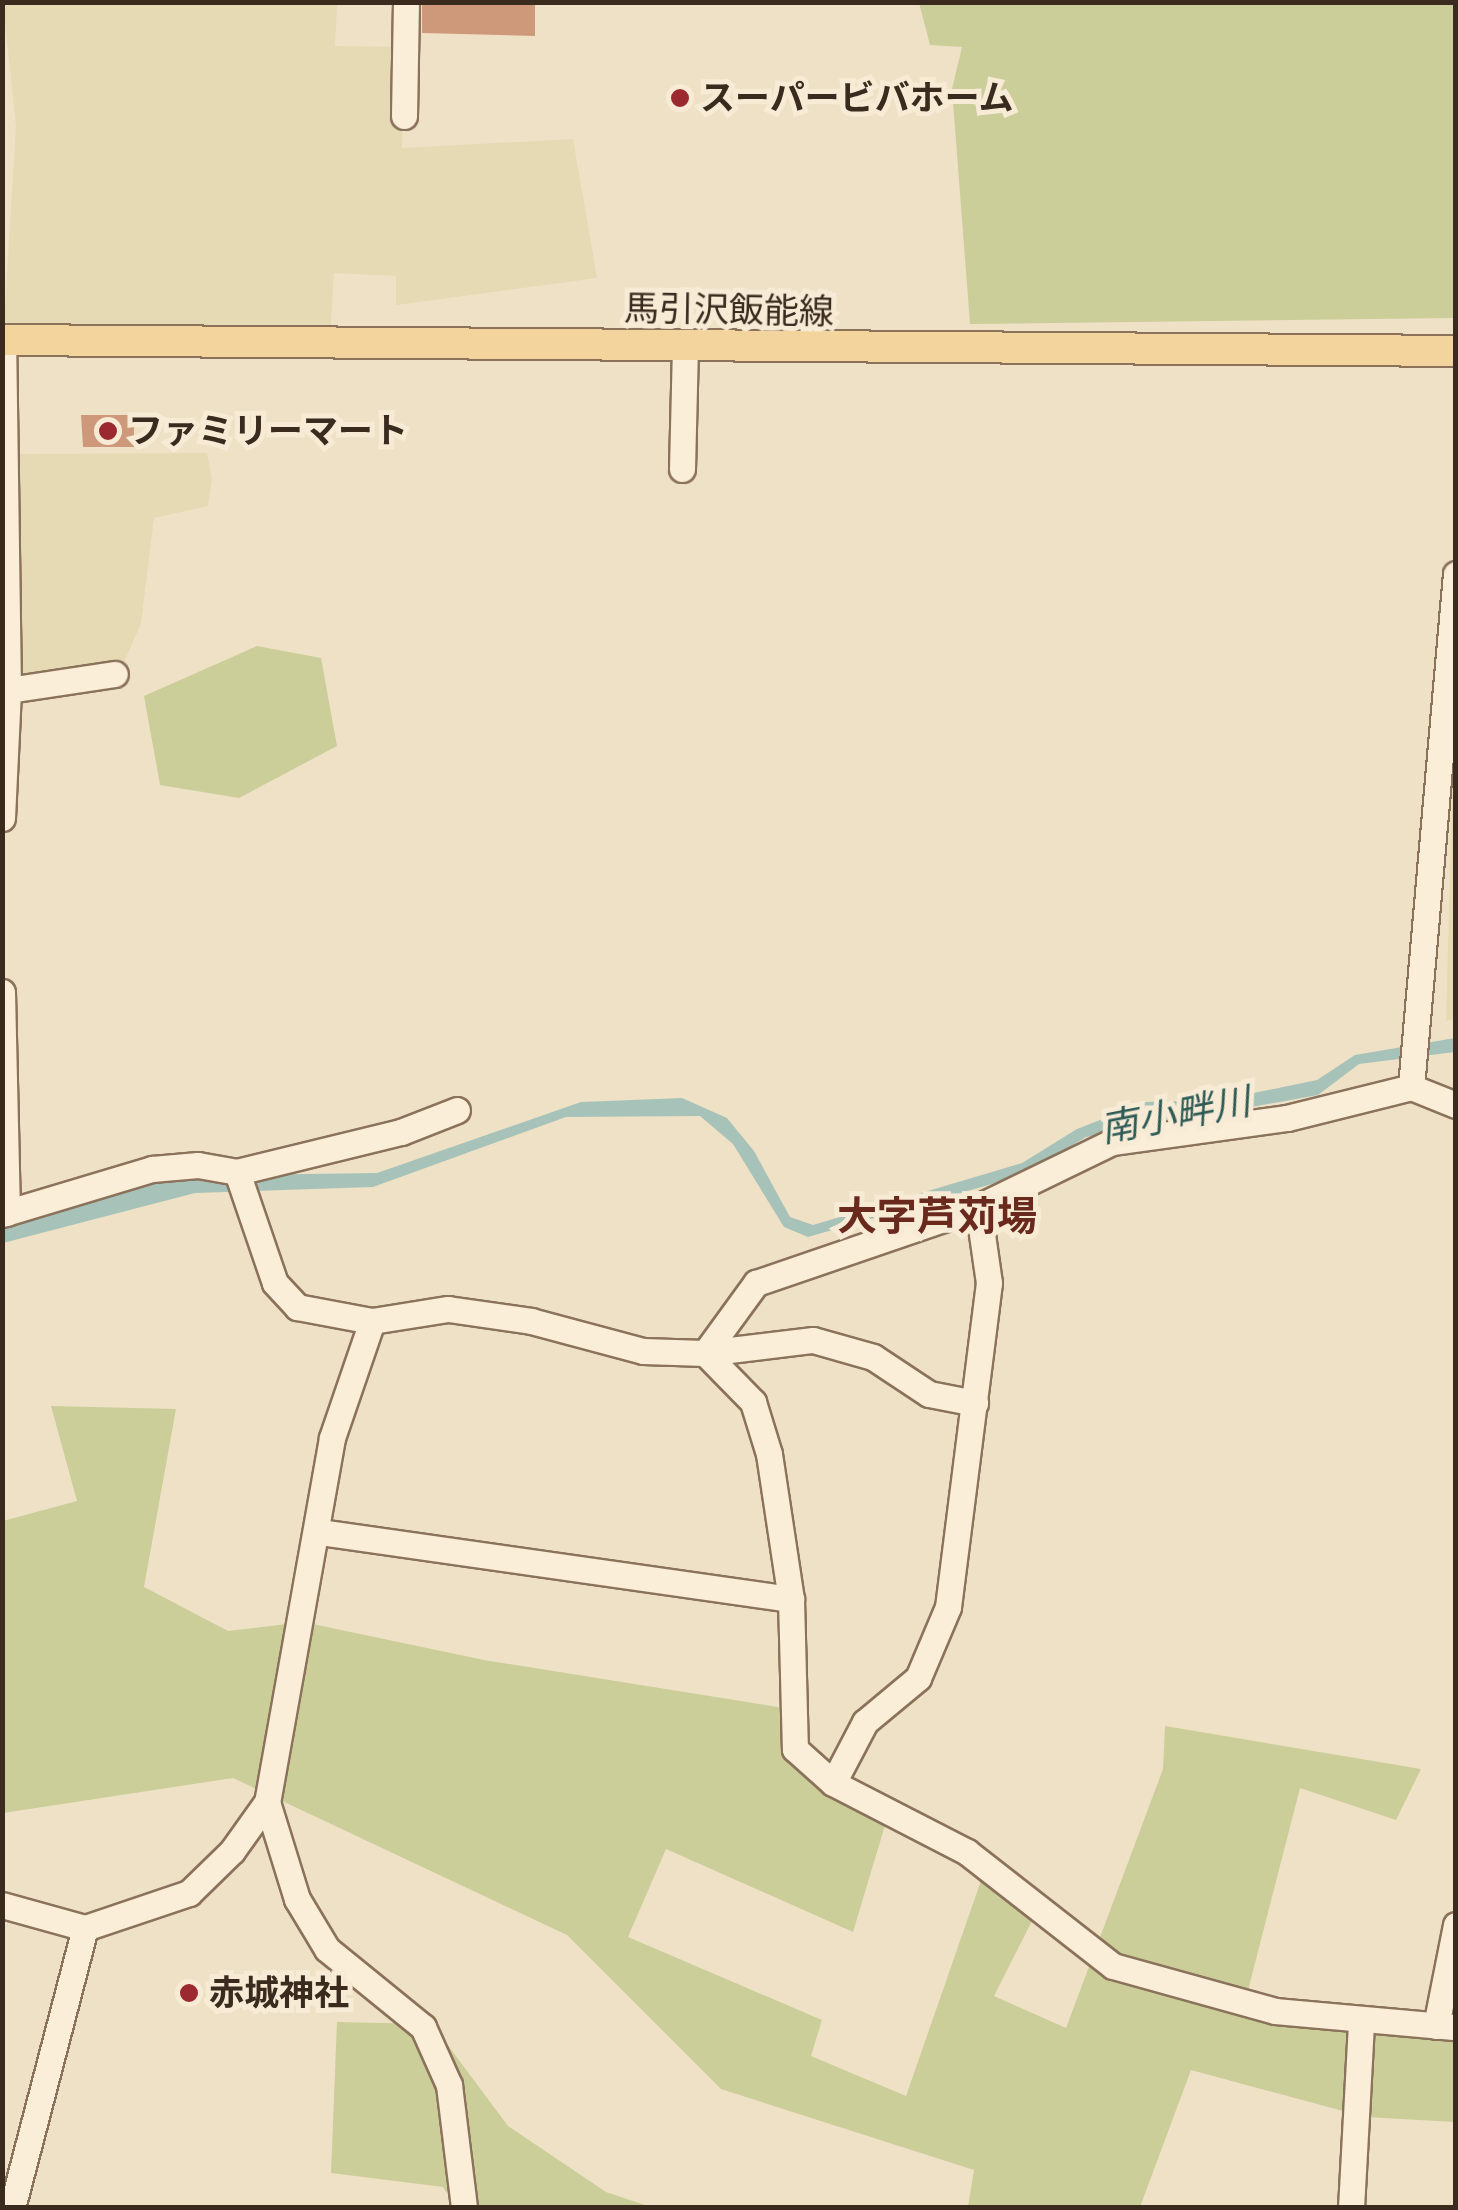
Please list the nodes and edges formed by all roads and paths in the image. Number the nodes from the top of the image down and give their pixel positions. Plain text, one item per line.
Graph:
1 (406, 2) edge
2 (404, 116) dead end
3 (3, 340) edge
4 (685, 348) junction
5 (1456, 351) edge
6 (682, 469) dead end
7 (1456, 574) edge
8 (116, 674) dead end
9 (5, 691) edge
10 (2, 818) edge
11 (2, 992) edge
12 (1412, 1078) junction
13 (1456, 1105) edge
14 (457, 1110) dead end
15 (236, 1172) junction
16 (978, 1207) junction
17 (4, 1214) edge
18 (372, 1320) junction
19 (705, 1353) junction
20 (975, 1403) junction
21 (318, 1532) junction
22 (792, 1599) junction
23 (833, 1783) junction
24 (267, 1802) junction
25 (2, 1905) edge
26 (1456, 1926) edge
27 (85, 1928) junction
28 (1361, 2022) junction
29 (1446, 2026) edge
30 (12, 2208) edge
31 (464, 2208) edge
32 (1351, 2208) edge

1 - 2 street
3 - 4 main road, 馬引沢飯能線
3 - 9 street
4 - 5 main road, 馬引沢飯能線
4 - 6 street
7 - 12 street
8 - 9 street
9 - 10 street
11 - 17 street
12 - 13 street
12 - 16 street
14 - 15 street
15 - 17 street
15 - 18 street
16 - 19 street
16 - 20 street
18 - 19 street
18 - 21 street
19 - 20 street
19 - 22 street
20 - 23 street
21 - 22 street
21 - 24 street
22 - 23 street
23 - 28 street
24 - 27 street
24 - 31 street
25 - 27 street
26 - 29 street
27 - 30 street
28 - 29 street
28 - 32 street

